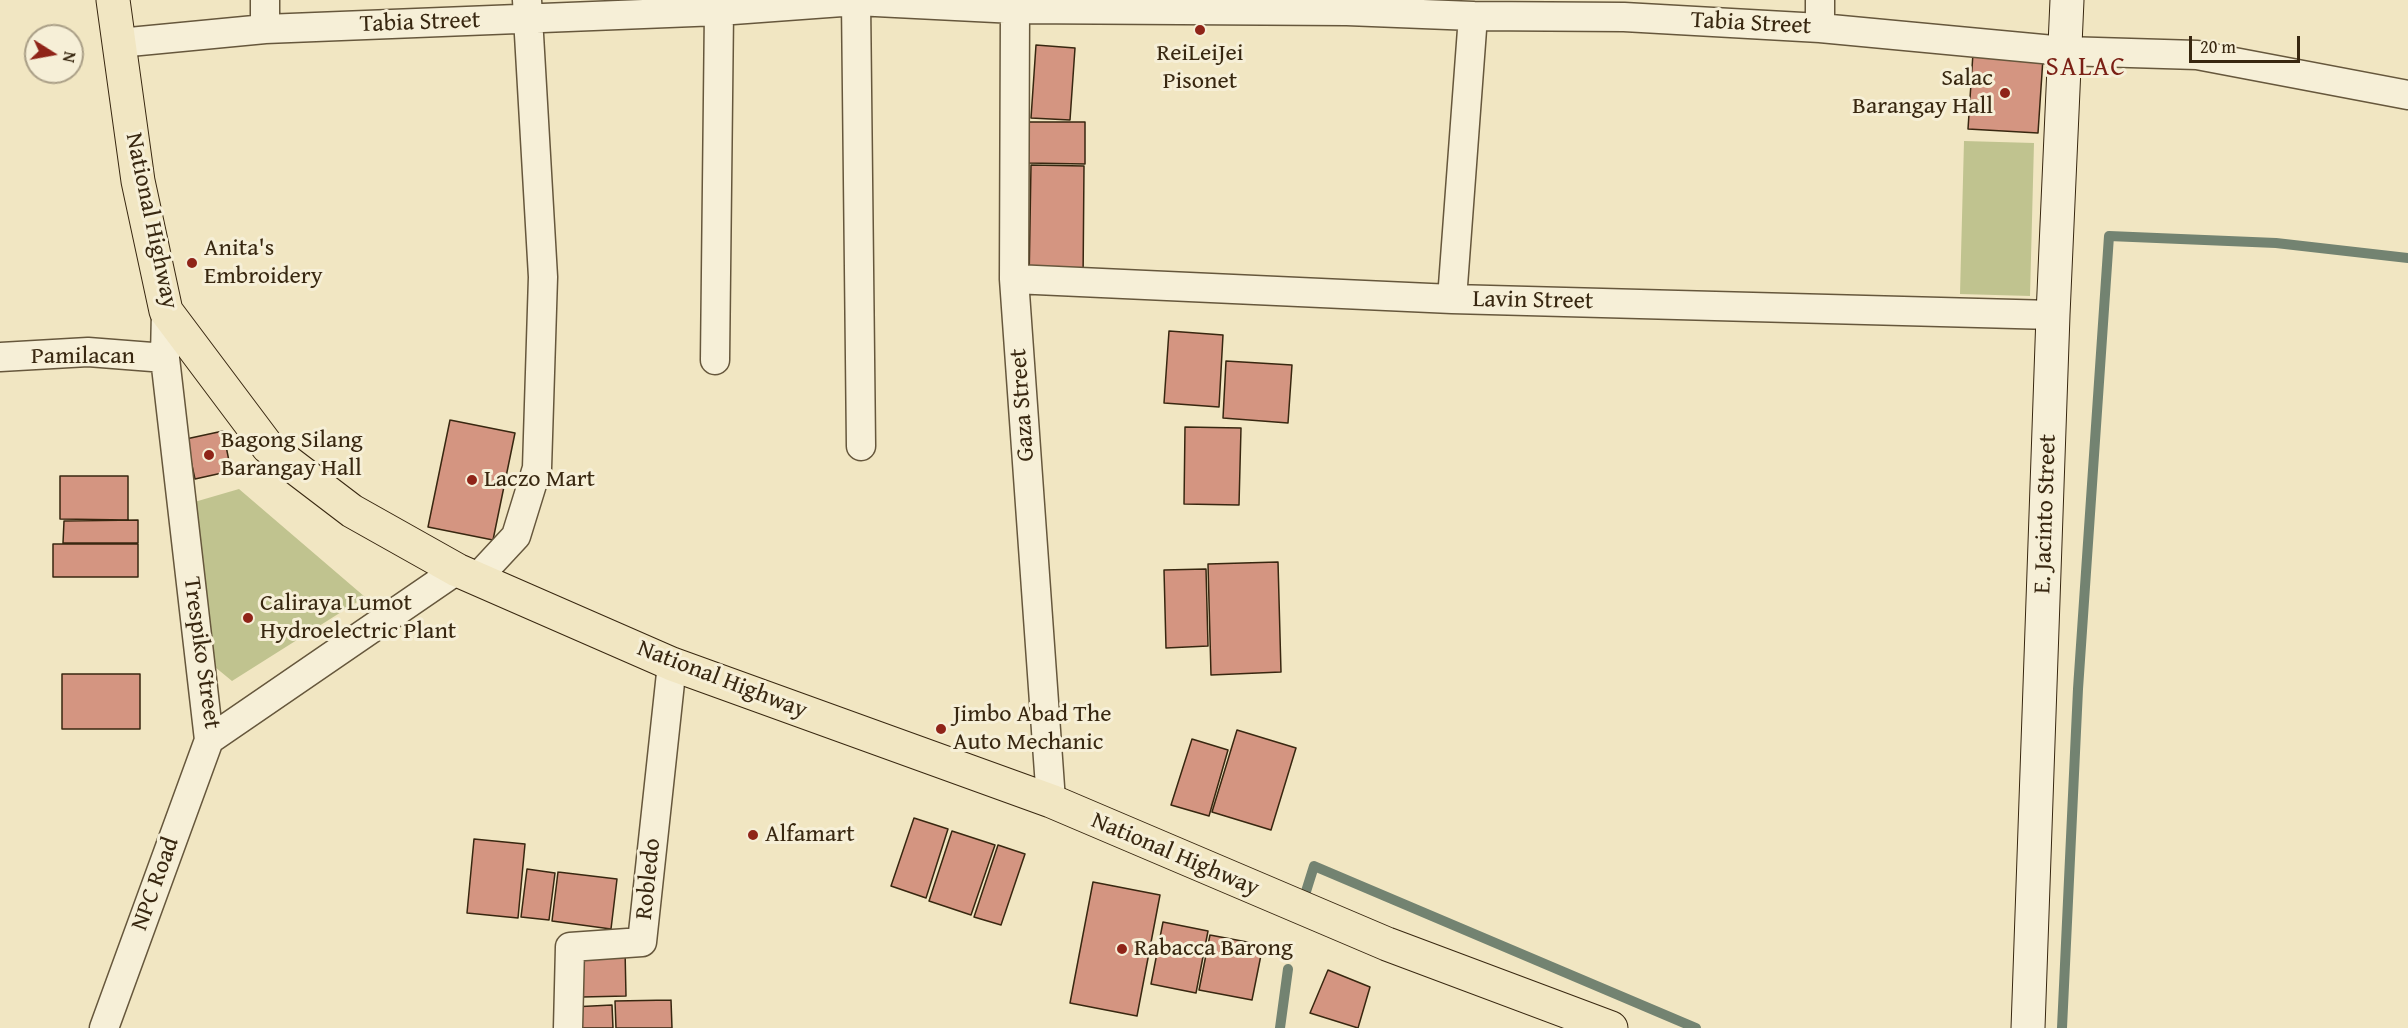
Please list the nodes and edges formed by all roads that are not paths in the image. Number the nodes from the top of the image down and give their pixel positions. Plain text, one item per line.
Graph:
1 (113, 0) edge
2 (265, 0) edge
3 (2067, 0) edge
4 (856, 1) edge
5 (821, 2) edge
6 (1090, 4) edge
7 (1347, 5) edge
8 (1624, 8) edge
9 (527, 9) edge
10 (1015, 9) junction
11 (719, 11) junction
12 (1820, 14) edge
13 (1473, 16) junction
14 (265, 29) junction
15 (119, 43) junction
16 (2064, 51) junction
17 (2408, 95) edge
18 (1014, 279) junction
19 (1452, 299) junction
20 (166, 311) junction
21 (2053, 315) junction
22 (0, 357) edge
23 (165, 358) junction
24 (715, 360) dead end
25 (861, 446) dead end
26 (467, 574) junction
27 (672, 664) junction
28 (209, 740) junction
29 (1051, 801) junction
30 (104, 1028) edge
31 (568, 1028) edge
32 (1611, 1028) edge
33 (2028, 1028) edge

1 - 15 main road, National Highway
2 - 14 street
3 - 16 street, E. Jacinto Street
4 - 5 street, Tabia Street
4 - 10 street, Tabia Street
4 - 25 street
5 - 11 street, Tabia Street
6 - 7 street, Tabia Street
6 - 10 street, Tabia Street
7 - 13 street, Tabia Street
8 - 12 street, Tabia Street
8 - 13 street, Tabia Street
9 - 11 street, Tabia Street
9 - 14 street, Tabia Street
9 - 26 street, Trespiko Street
10 - 18 street, Gaza Street
11 - 24 street
12 - 16 street, Tabia Street
13 - 19 street
14 - 15 street, Tabia Street
15 - 20 main road, National Highway
16 - 17 street, Tabia Street
16 - 21 street, E. Jacinto Street
18 - 19 street, Lavin Street
18 - 29 street, Gaza Street
19 - 21 street, Lavin Street
20 - 23 street, Trespiko Street
20 - 26 main road, National Highway
21 - 33 street, E. Jacinto Street
22 - 23 street, Pamilacan
23 - 28 street, Trespiko Street
26 - 27 main road, National Highway
26 - 28 street, Trespiko Street
27 - 29 main road, National Highway
27 - 31 street, Robledo
28 - 30 street, NPC Road
29 - 32 main road, National Highway

